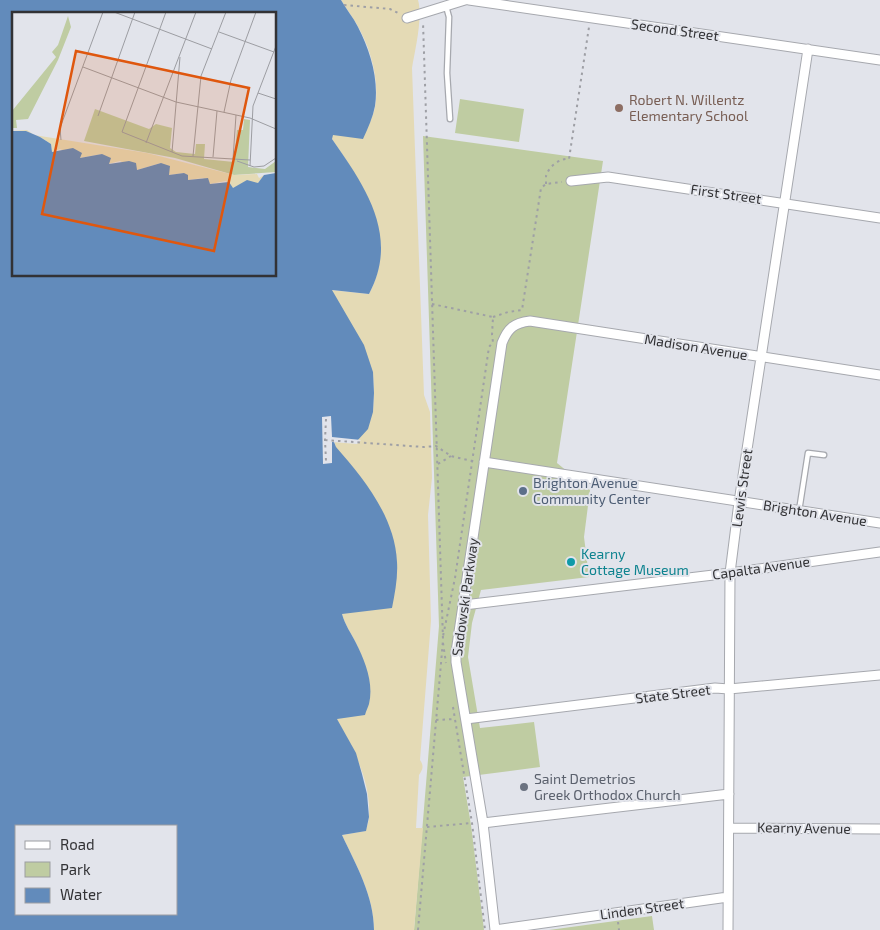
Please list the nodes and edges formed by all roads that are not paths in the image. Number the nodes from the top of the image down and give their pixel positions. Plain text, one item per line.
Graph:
1 (465, 0) edge
2 (469, 0) edge
3 (446, 6) junction
4 (407, 18) road end
5 (808, 49) junction
6 (880, 60) edge
7 (450, 119) dead end
8 (571, 181) road end
9 (785, 203) junction
10 (880, 218) edge
11 (512, 326) joint
12 (761, 357) junction
13 (880, 375) edge
14 (824, 455) dead end
15 (484, 462) junction
16 (739, 502) junction
17 (799, 511) junction
18 (880, 523) edge
19 (880, 552) edge
20 (730, 573) junction
21 (464, 604) junction
22 (880, 674) edge
23 (729, 689) junction
24 (466, 719) junction
25 (729, 794) junction
26 (483, 823) junction
27 (729, 828) junction
28 (880, 829) edge
29 (728, 897) junction
30 (495, 930) edge
31 (728, 930) edge

1 - 3 street
2 - 5 street, Second Street
3 - 4 street
3 - 7 lane
5 - 6 street, Second Street
5 - 9 street, Lewis Street
8 - 9 street, First Street
9 - 10 street, First Street
9 - 12 street, Lewis Street
11 - 12 street, Madison Avenue
11 - 15 street, Sadowski Parkway
12 - 13 street, Madison Avenue
12 - 16 street, Lewis Street
14 - 17 lane
15 - 16 street, Brighton Avenue
15 - 21 street, Sadowski Parkway
16 - 17 street, Brighton Avenue
16 - 20 street, Lewis Street
17 - 18 street, Brighton Avenue
19 - 20 street, Capalta Avenue
20 - 21 street, Capalta Avenue
20 - 23 street, Lewis Street
21 - 24 street, Sadowski Parkway
22 - 23 street, State Street
23 - 24 street, State Street
23 - 25 street, Lewis Street
24 - 26 street, Sadowski Parkway
25 - 26 street
25 - 27 street, Lewis Street
26 - 30 street, Sadowski Parkway
27 - 28 street, Kearny Avenue
27 - 29 street, Lewis Street
29 - 30 street, Linden Street
29 - 31 street, Lewis Street

